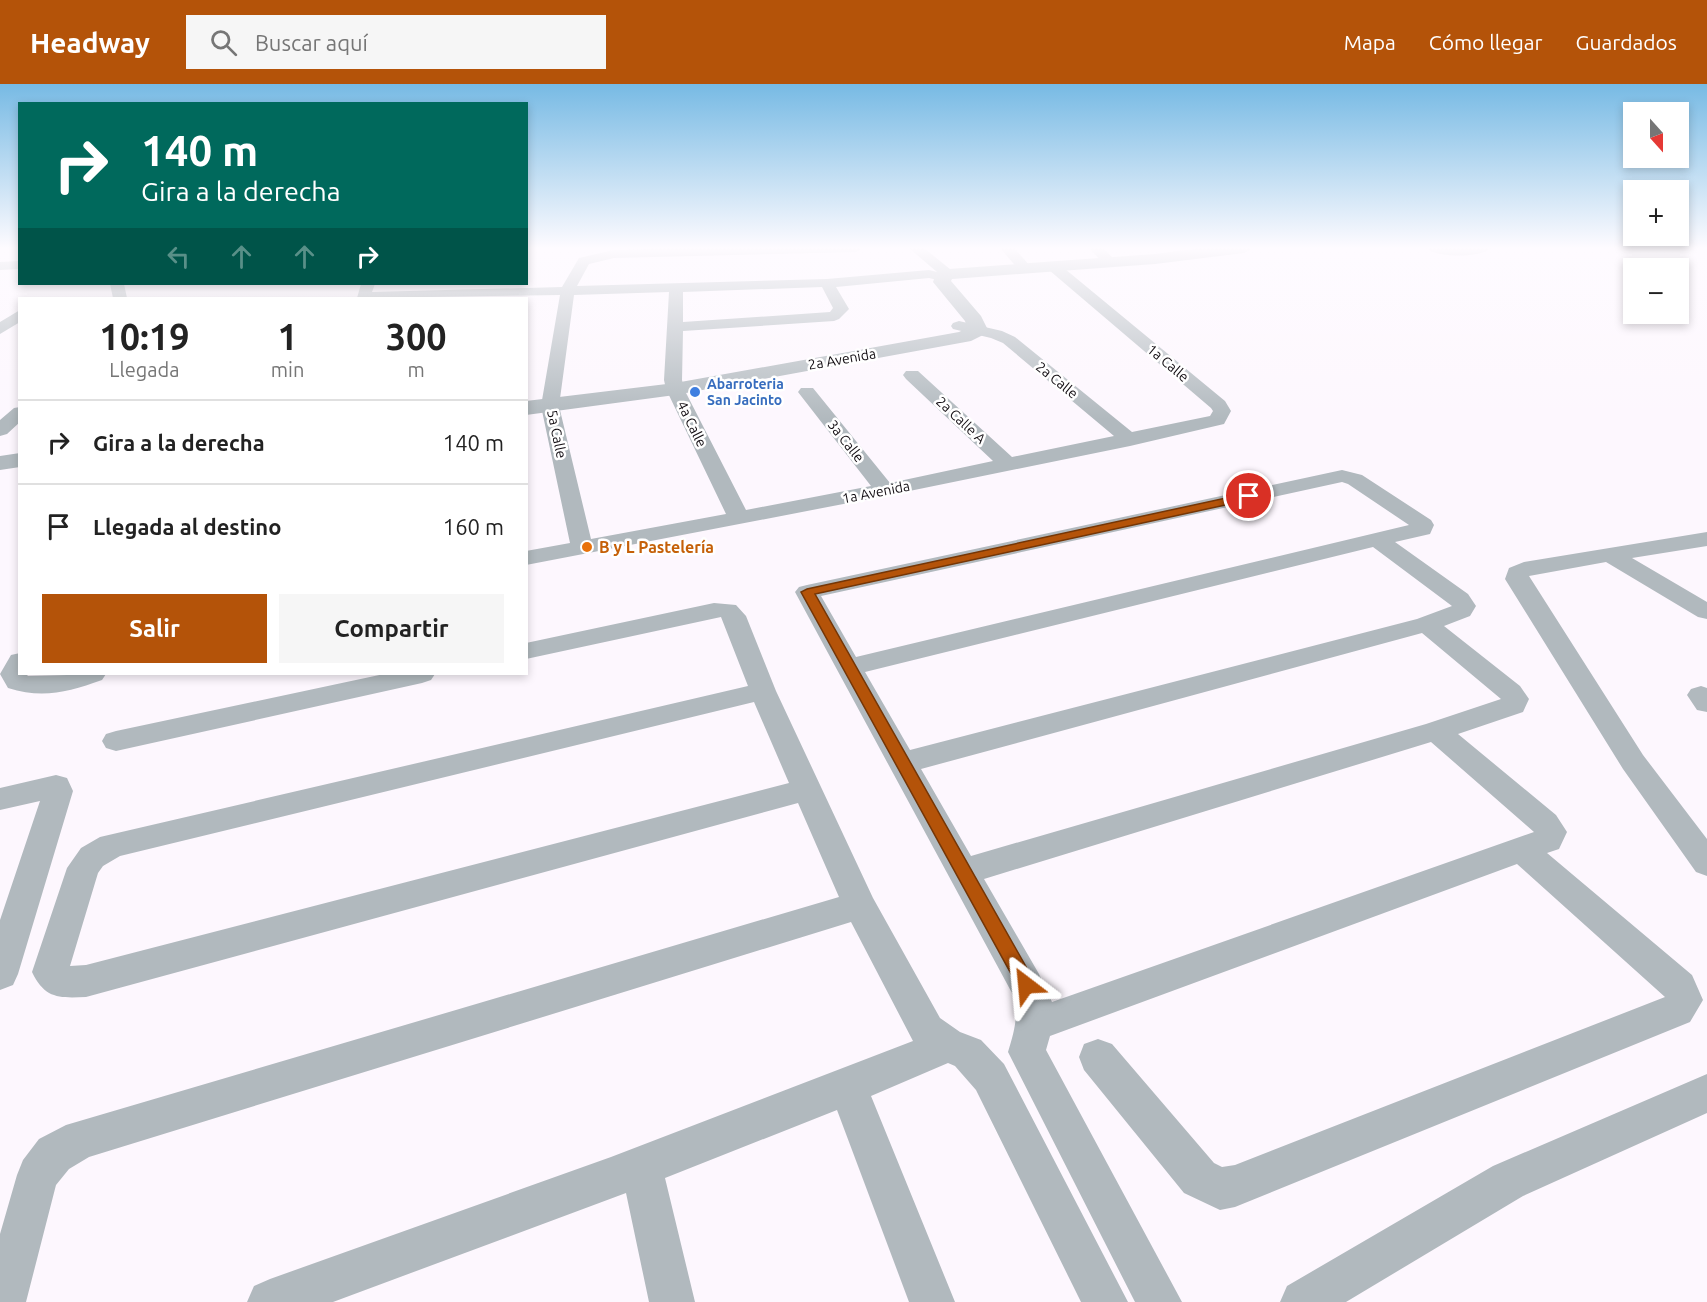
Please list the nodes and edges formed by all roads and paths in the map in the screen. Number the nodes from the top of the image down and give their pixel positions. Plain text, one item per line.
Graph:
1 (565, 305) edge
2 (676, 305) edge
3 (839, 305) edge
4 (961, 305) edge
5 (1099, 305) edge
6 (16, 307) edge
7 (676, 327) junction
8 (969, 328) junction
9 (0, 329) edge
10 (912, 375) dead end
11 (674, 384) junction
12 (807, 392) dead end
13 (528, 399) edge
14 (550, 401) junction
15 (528, 407) edge
16 (18, 414) edge
17 (1221, 416) joint
18 (0, 430) edge
19 (1130, 440) junction
20 (1009, 465) junction
21 (885, 490) junction
22 (739, 518) junction
23 (1376, 539) junction
24 (1707, 539) edge
25 (582, 548) junction
26 (1610, 555) junction
27 (528, 558) edge
28 (1707, 612) edge
29 (1426, 624) junction
30 (528, 651) edge
31 (18, 665) edge
32 (849, 667) junction
33 (90, 675) edge
34 (418, 675) edge
35 (764, 691) junction
36 (1436, 731) junction
37 (116, 741) dead end
38 (902, 764) junction
39 (808, 789) junction
40 (0, 799) edge
41 (1521, 849) junction
42 (1707, 863) edge
43 (963, 872) junction
44 (860, 905) junction
45 (11, 906) edge
46 (0, 974) edge
47 (1034, 1025) junction
48 (947, 1045) junction
49 (1098, 1057) dead end
50 (848, 1088) junction
51 (1707, 1093) edge
52 (642, 1168) junction
53 (3, 1302) edge
54 (270, 1302) edge
55 (672, 1302) edge
56 (932, 1302) edge
57 (1105, 1302) edge
58 (1160, 1302) edge
59 (1303, 1302) edge

1 - 14 street, 5a Calle
2 - 7 street, 4a Calle
3 - 7 street
4 - 8 street
5 - 17 street, 1a Calle
6 - 9 street
7 - 11 street, 4a Calle
8 - 11 street, 2a Avenida
8 - 19 street, 2a Calle
10 - 20 street, 2a Calle A
11 - 14 street, 2a Avenida
11 - 22 street, 4a Calle
12 - 21 street, 3a Calle
13 - 14 street, 2a Avenida
14 - 15 street, 2a Avenida
14 - 25 street, 5a Calle
16 - 18 street
17 - 19 street, 1a Avenida
19 - 20 street, 1a Avenida
20 - 21 street, 1a Avenida
21 - 22 street, 1a Avenida
22 - 25 street, 1a Avenida
23 - 29 street
23 - 32 street
23 - 32 street
24 - 26 street
25 - 27 street, 1a Avenida
26 - 28 street
26 - 42 street
29 - 36 street
29 - 38 street
30 - 35 street
31 - 33 street
32 - 38 street
34 - 37 street
35 - 39 street
35 - 39 street
36 - 41 street
36 - 43 street
38 - 43 street
39 - 44 street
40 - 45 street
41 - 47 street
41 - 49 street
43 - 47 street
44 - 48 street
44 - 53 street
45 - 46 street
47 - 58 street
48 - 50 street
48 - 57 street
50 - 52 street
50 - 56 street
51 - 59 street
52 - 54 street
52 - 55 street

